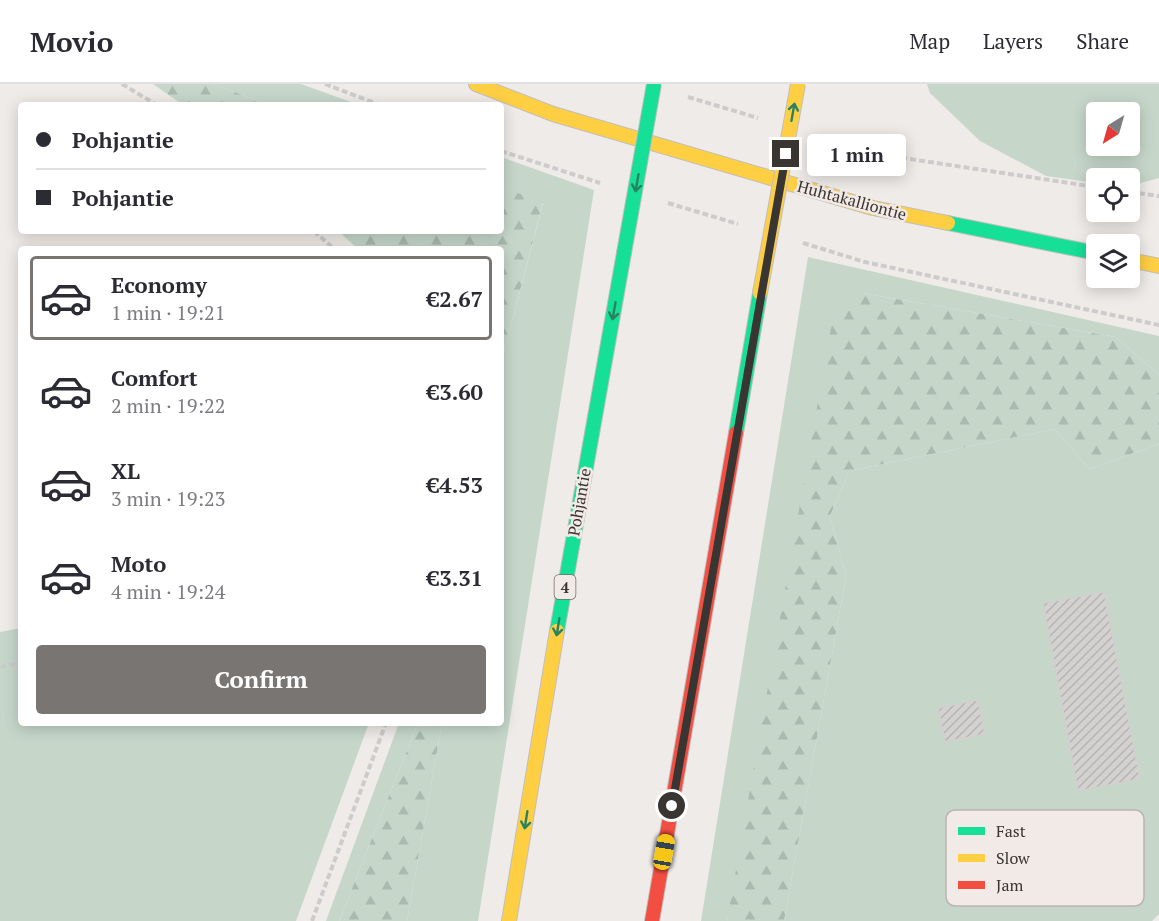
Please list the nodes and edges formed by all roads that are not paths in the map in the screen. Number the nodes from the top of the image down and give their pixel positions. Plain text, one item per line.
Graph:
1 (476, 84) edge
2 (654, 84) edge
3 (798, 84) edge
4 (1086, 251) edge
5 (1140, 262) edge
6 (1159, 266) edge
7 (509, 921) edge
8 (652, 921) edge

1 - 4 main road, Huhtakalliontie
2 -> 7 main road, Pohjantie / 4, bridge
8 -> 3 main road, bridge
5 - 6 main road

